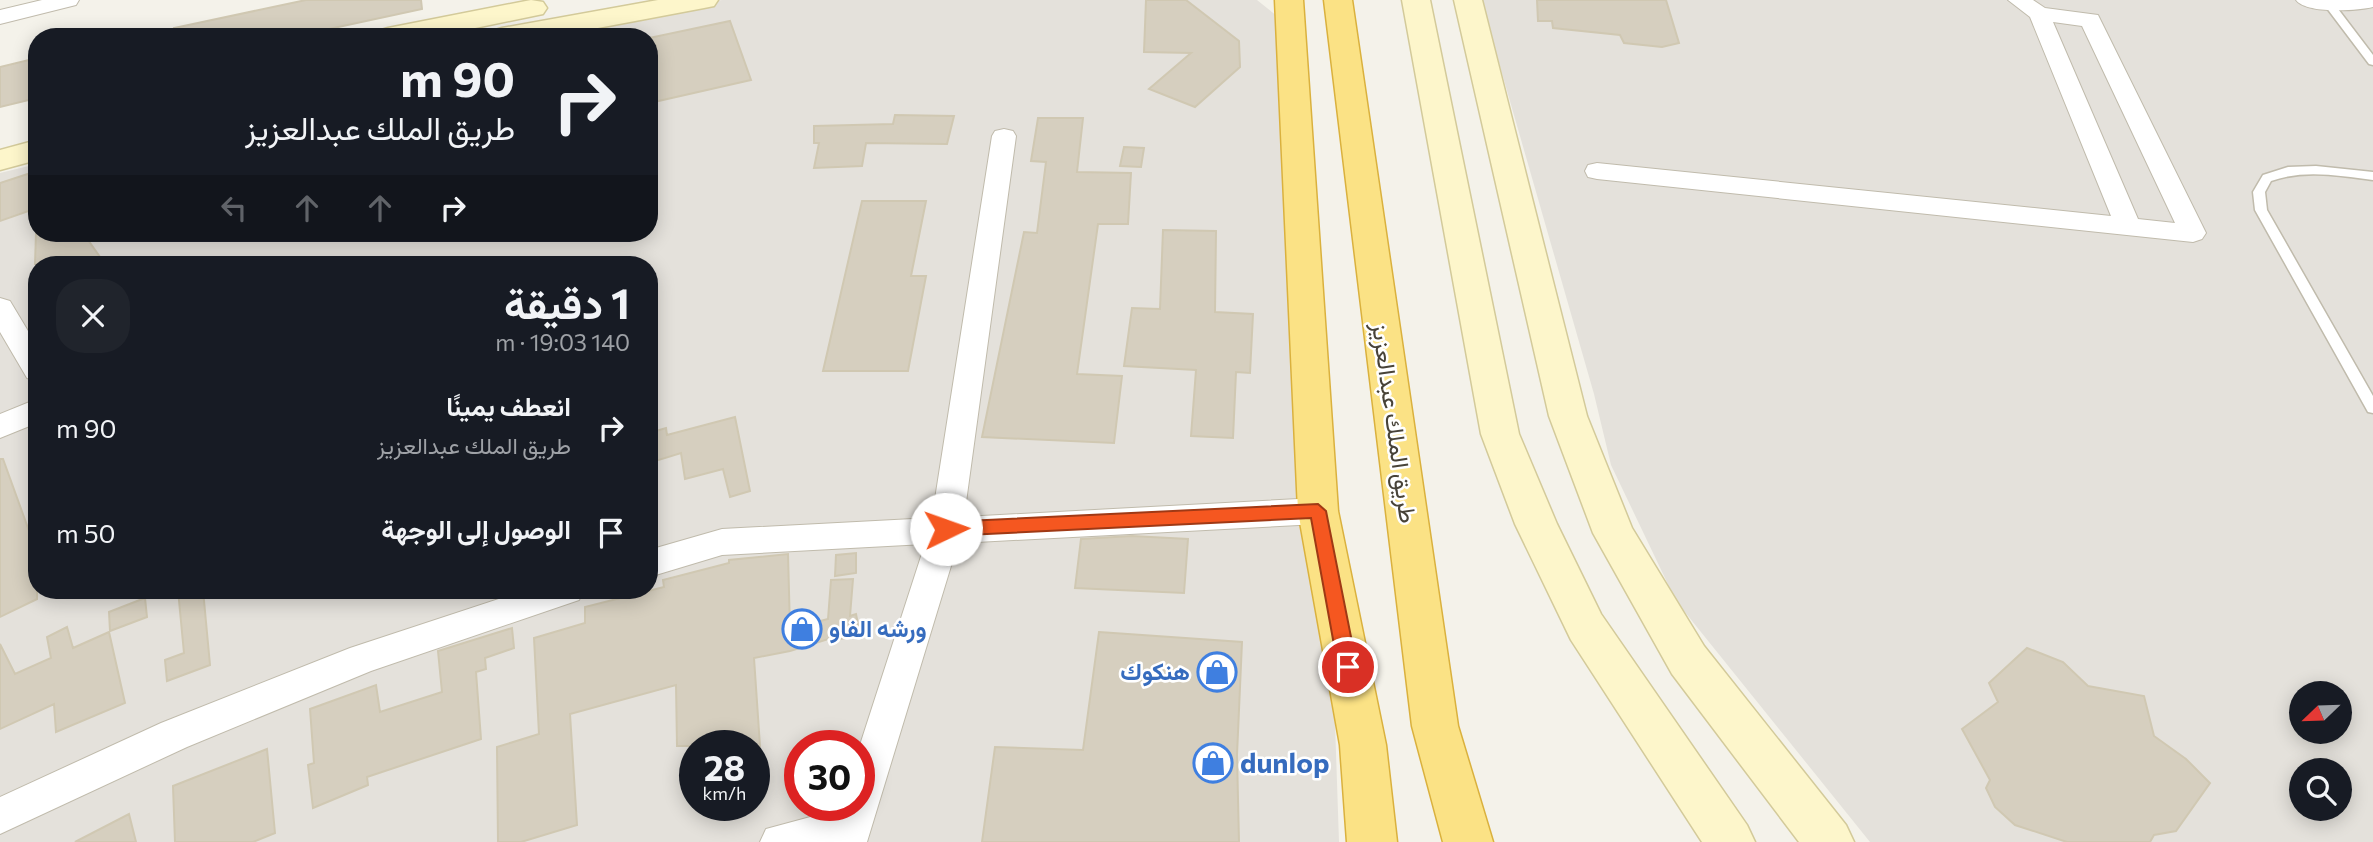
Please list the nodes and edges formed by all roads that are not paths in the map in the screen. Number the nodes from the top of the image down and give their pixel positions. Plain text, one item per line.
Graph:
1 (68, 0) edge
2 (580, 0) edge
3 (704, 0) edge
4 (1289, 0) edge
5 (1338, 0) edge
6 (1416, 0) edge
7 (1468, 0) edge
8 (2373, 1) edge
9 (2318, 2) edge
10 (2029, 7) edge
11 (0, 17) edge
12 (434, 28) edge
13 (551, 28) edge
14 (2373, 62) edge
15 (28, 126) edge
16 (0, 134) edge
17 (1004, 136) dead end
18 (28, 152) edge
19 (0, 160) edge
20 (1597, 171) dead end
21 (2373, 176) edge
22 (2128, 226) junction
23 (0, 308) edge
24 (28, 356) edge
25 (2373, 408) edge
26 (28, 414) edge
27 (0, 427) edge
28 (1318, 511) junction
29 (946, 529) junction
30 (658, 561) edge
31 (540, 599) edge
32 (0, 816) edge
33 (851, 832) edge
34 (779, 842) edge
35 (1372, 842) edge
36 (1468, 842) edge
37 (1730, 842) edge
38 (1829, 842) edge

1 - 11 street
2 - 12 main road
3 - 13 main road
4 - 28 highway
5 - 36 highway, طريق الملك عبدالعزيز
6 - 37 main road
7 - 38 main road
8 - 9 street
9 - 14 lane
10 - 22 street
10 - 22 street
15 - 16 main road
17 - 29 street
18 - 19 main road
20 - 22 street
21 - 25 lane
23 - 24 street
26 - 27 street
28 - 29 street
28 - 35 highway
29 - 30 street
29 - 33 street
31 - 32 street
33 - 34 street

